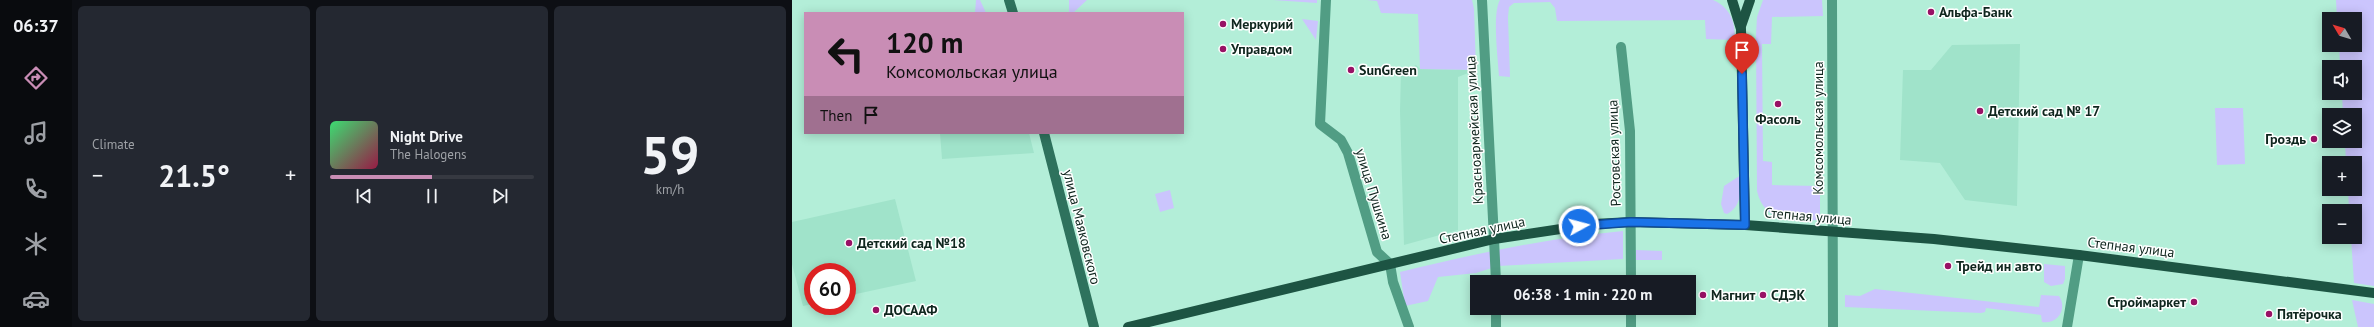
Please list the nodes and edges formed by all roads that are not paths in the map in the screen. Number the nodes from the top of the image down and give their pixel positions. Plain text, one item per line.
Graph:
1 (1009, 0) edge
2 (1013, 0) edge
3 (1326, 0) edge
4 (1482, 0) edge
5 (1732, 0) edge
6 (1750, 0) edge
7 (1832, 0) edge
8 (1013, 12) edge
9 (1013, 12) edge
10 (1741, 26) junction
11 (1621, 47) dead end
12 (1044, 134) edge
13 (1631, 222) junction
14 (1745, 225) junction
15 (1832, 232) junction
16 (1494, 239) junction
17 (2079, 255) junction
18 (1390, 264) junction
19 (1496, 275) edge
20 (1631, 275) edge
21 (2374, 293) edge
22 (1496, 315) edge
23 (1631, 315) edge
24 (1094, 327) edge
25 (1128, 327) edge
26 (1409, 327) edge
27 (1496, 327) edge
28 (1631, 327) edge
29 (1833, 327) edge
30 (2067, 327) edge

1 - 8 main road
2 - 9 main road
3 - 18 street, улица Пушкина
4 - 16 street, Красноармейская улица
5 - 10 main road
6 - 10 main road
7 - 15 street, Комсомольская улица
10 - 14 main road
11 - 13 street, Ростовская улица
12 - 24 main road, улица Маяковского
13 - 14 main road, Степная улица
13 - 16 main road, Степная улица
13 - 20 street, Ростовская улица
14 - 15 main road, Степная улица
15 - 17 main road, Степная улица
15 - 29 street, Комсомольская улица
16 - 18 main road, Степная улица
16 - 19 street, Красноармейская улица
17 - 21 main road, Степная улица
17 - 30 street
18 - 25 main road, Степная улица
18 - 26 street
22 - 27 street
23 - 28 street

